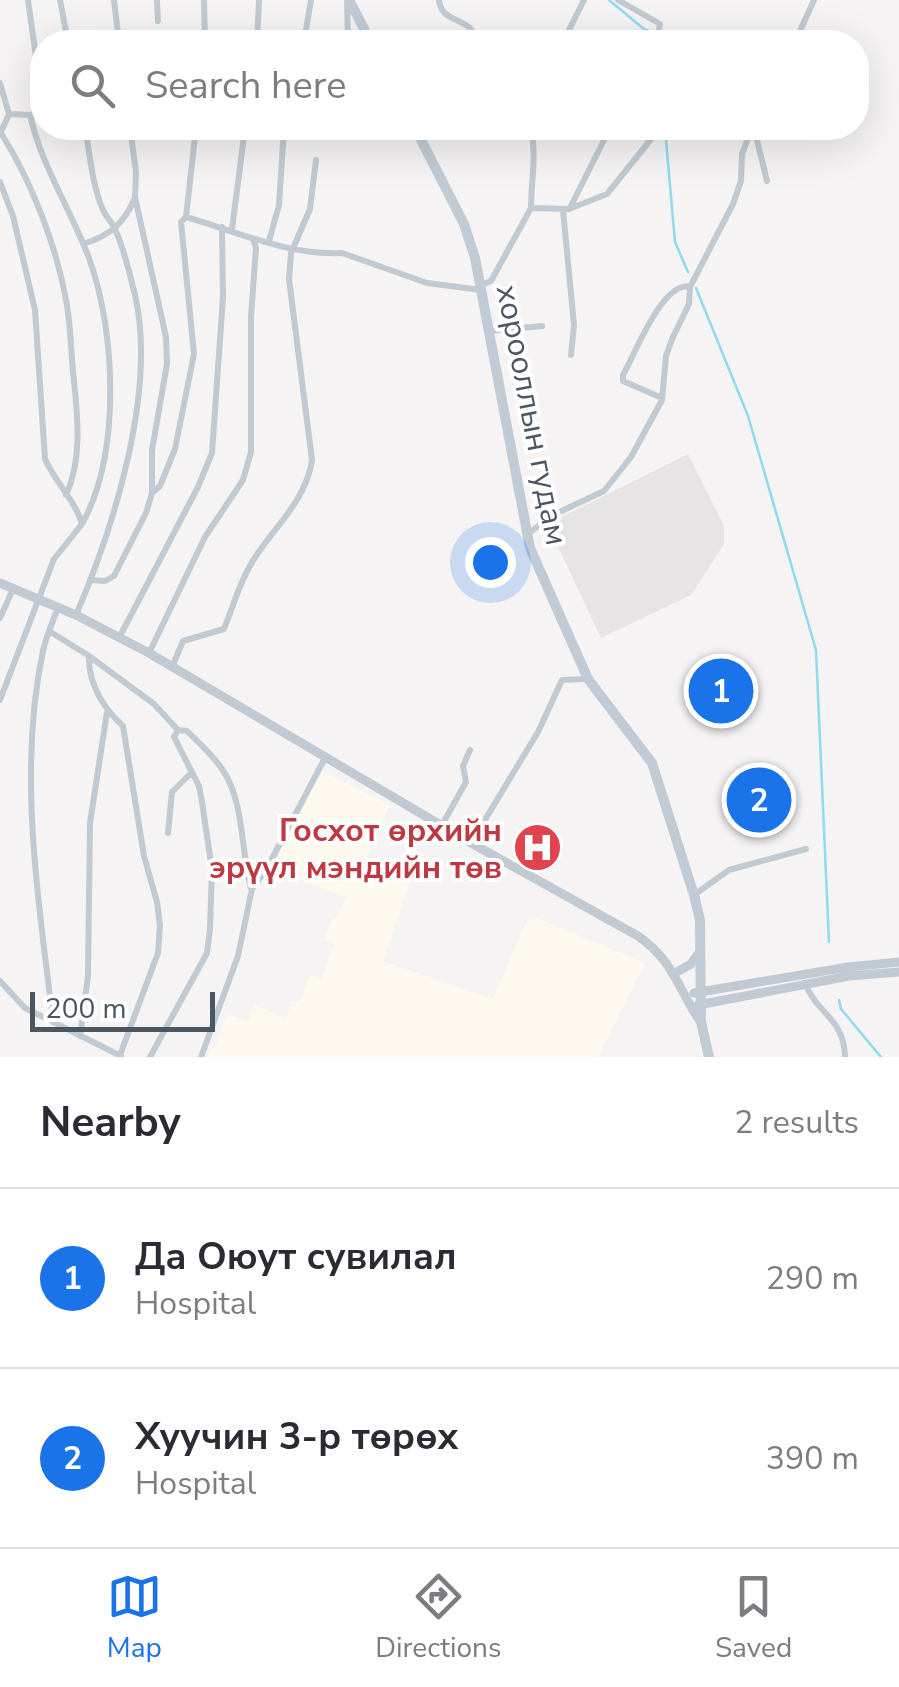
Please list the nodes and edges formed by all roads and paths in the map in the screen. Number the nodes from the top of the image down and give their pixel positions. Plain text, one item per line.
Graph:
1 (28, 0) edge
2 (60, 0) edge
3 (114, 0) edge
4 (157, 0) edge
5 (204, 0) edge
6 (259, 0) edge
7 (311, 0) edge
8 (348, 0) edge
9 (439, 0) edge
10 (584, 0) edge
11 (618, 0) edge
12 (814, 0) edge
13 (158, 20) dead end
14 (32, 30) edge
15 (66, 30) edge
16 (118, 30) edge
17 (205, 30) edge
18 (257, 30) edge
19 (306, 30) edge
20 (348, 30) edge
21 (364, 30) edge
22 (471, 30) edge
23 (569, 30) edge
24 (660, 30) edge
25 (800, 30) edge
26 (0, 84) edge
27 (9, 114) junction
28 (30, 115) edge
29 (1, 133) edge
30 (40, 140) edge
31 (88, 140) edge
32 (132, 140) edge
33 (195, 140) edge
34 (243, 140) edge
35 (283, 140) edge
36 (421, 140) edge
37 (533, 140) edge
38 (604, 140) edge
39 (650, 140) edge
40 (748, 140) edge
41 (756, 140) edge
42 (316, 160) dead end
43 (767, 181) dead end
44 (0, 182) edge
45 (136, 197) junction
46 (531, 208) junction
47 (566, 210) junction
48 (186, 216) junction
49 (222, 226) junction
50 (115, 229) junction
51 (232, 229) junction
52 (254, 239) junction
53 (269, 241) junction
54 (83, 244) junction
55 (292, 248) junction
56 (690, 287) junction
57 (482, 288) junction
58 (542, 326) dead end
59 (488, 330) junction
60 (571, 355) dead end
61 (662, 398) junction
62 (152, 493) junction
63 (66, 495) junction
64 (82, 524) junction
65 (528, 534) junction
66 (91, 580) junction
67 (0, 583) edge
68 (13, 589) junction
69 (36, 600) junction
70 (58, 607) junction
71 (76, 614) junction
72 (0, 618) edge
73 (49, 631) junction
74 (119, 638) junction
75 (149, 653) junction
76 (89, 656) junction
77 (172, 667) junction
78 (588, 679) junction
79 (0, 700) edge
80 (107, 711) junction
81 (178, 730) junction
82 (470, 750) dead end
83 (326, 756) junction
84 (192, 772) junction
85 (442, 825) junction
86 (168, 833) dead end
87 (471, 843) junction
88 (806, 849) dead end
89 (252, 889) junction
90 (694, 894) junction
91 (701, 949) junction
92 (899, 962) edge
93 (899, 972) edge
94 (675, 973) junction
95 (0, 981) edge
96 (805, 983) junction
97 (698, 1001) junction
98 (52, 1022) junction
99 (80, 1036) junction
100 (122, 1056) edge
101 (150, 1057) edge
102 (201, 1057) edge
103 (710, 1057) edge
104 (846, 1057) edge

1 - 14 street
2 - 15 street
3 - 16 street
4 - 13 street
5 - 17 street
6 - 18 street
7 - 19 street
8 - 20 street
8 - 21 main road
9 - 22 street
10 - 23 street
11 - 24 street
12 - 25 street
26 - 27 street
27 - 28 street
27 - 29 street
29 - 63 street
30 - 54 street
31 - 50 street
32 - 45 street
33 - 48 street
34 - 51 street
35 - 53 street
36 - 57 main road, хорооллын гудам
37 - 46 street
38 - 47 street
39 - 47 street
40 - 56 street
41 - 43 street
42 - 55 street
44 - 63 street
45 - 50 street
45 - 62 street
46 - 47 street
46 - 57 street
47 - 60 street
48 - 49 street
48 - 62 street
49 - 51 street
49 - 74 street
50 - 54 street
50 - 66 street
51 - 52 street
52 - 53 street
52 - 75 street
53 - 55 street
54 - 64 street
55 - 57 street
55 - 77 street
56 - 61 street
56 - 61 street
57 - 59 main road, хорооллын гудам
58 - 59 street
59 - 65 main road, хорооллын гудам
61 - 65 street
62 - 66 street
63 - 64 street
64 - 69 street
65 - 78 main road, хорооллын гудам
66 - 71 street
67 - 68 street
68 - 69 street
68 - 72 street
69 - 70 street
69 - 79 street
70 - 71 street
70 - 73 street
71 - 74 street
73 - 76 street
73 - 98 street
74 - 75 street
75 - 77 street
76 - 80 street
76 - 81 street
77 - 83 street
78 - 87 street
78 - 90 main road, хорооллын гудам
80 - 99 street
80 - 100 street
81 - 84 street
81 - 89 street
82 - 85 street
83 - 85 street
83 - 89 street
84 - 86 street
84 - 101 street
85 - 87 street
87 - 94 street
88 - 90 street
89 - 102 street
90 - 91 main road, хорооллын гудам
91 - 94 street
91 - 97 main road, хорооллын гудам
92 - 97 street
93 - 96 street
94 - 97 street
95 - 98 street
96 - 97 street
96 - 104 street
97 - 103 main road, хорооллын гудам
98 - 99 street
99 - 100 street

